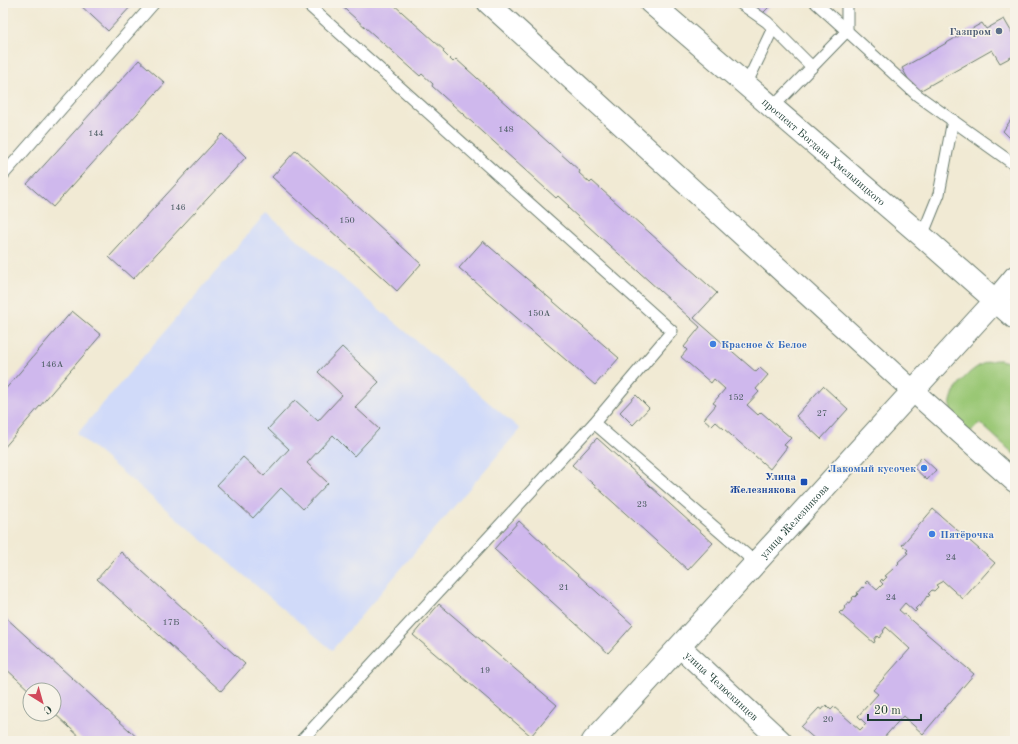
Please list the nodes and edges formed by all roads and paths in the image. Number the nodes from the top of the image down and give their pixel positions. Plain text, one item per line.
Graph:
1 (154, 3) edge
2 (306, 3) edge
3 (488, 3) edge
4 (651, 3) edge
5 (740, 3) edge
6 (816, 3) edge
7 (847, 3) edge
8 (772, 28) junction
9 (846, 31) junction
10 (812, 67) junction
11 (746, 85) junction
12 (772, 108) junction
13 (953, 120) junction
14 (1015, 165) edge
15 (3, 175) edge
16 (922, 236) junction
17 (1015, 277) edge
18 (1005, 300) edge
19 (1015, 318) edge
20 (913, 391) junction
21 (594, 423) junction
22 (1015, 482) edge
23 (756, 563) junction
24 (680, 647) junction
25 (301, 741) edge
26 (593, 741) edge
27 (781, 741) edge

1 - 15 lane
2 - 21 lane
3 - 20 street
4 - 11 street, проспект Богдана Хмельницкого
5 - 8 lane
6 - 9 lane
7 - 9 lane
8 - 10 lane
8 - 11 lane
9 - 10 lane
9 - 13 lane
10 - 12 lane
11 - 12 street, проспект Богдана Хмельницкого
12 - 16 street, проспект Богдана Хмельницкого
13 - 14 lane
13 - 16 lane
16 - 18 street, проспект Богдана Хмельницкого
17 - 18 street, улица Железнякова
18 - 19 street, проспект Богдана Хмельницкого
18 - 20 street, улица Железнякова
20 - 22 street
20 - 23 street, улица Железнякова
21 - 23 lane
21 - 25 lane
23 - 24 street, улица Железнякова
24 - 26 street, улица Железнякова
24 - 27 street, улица Челюскинцев

